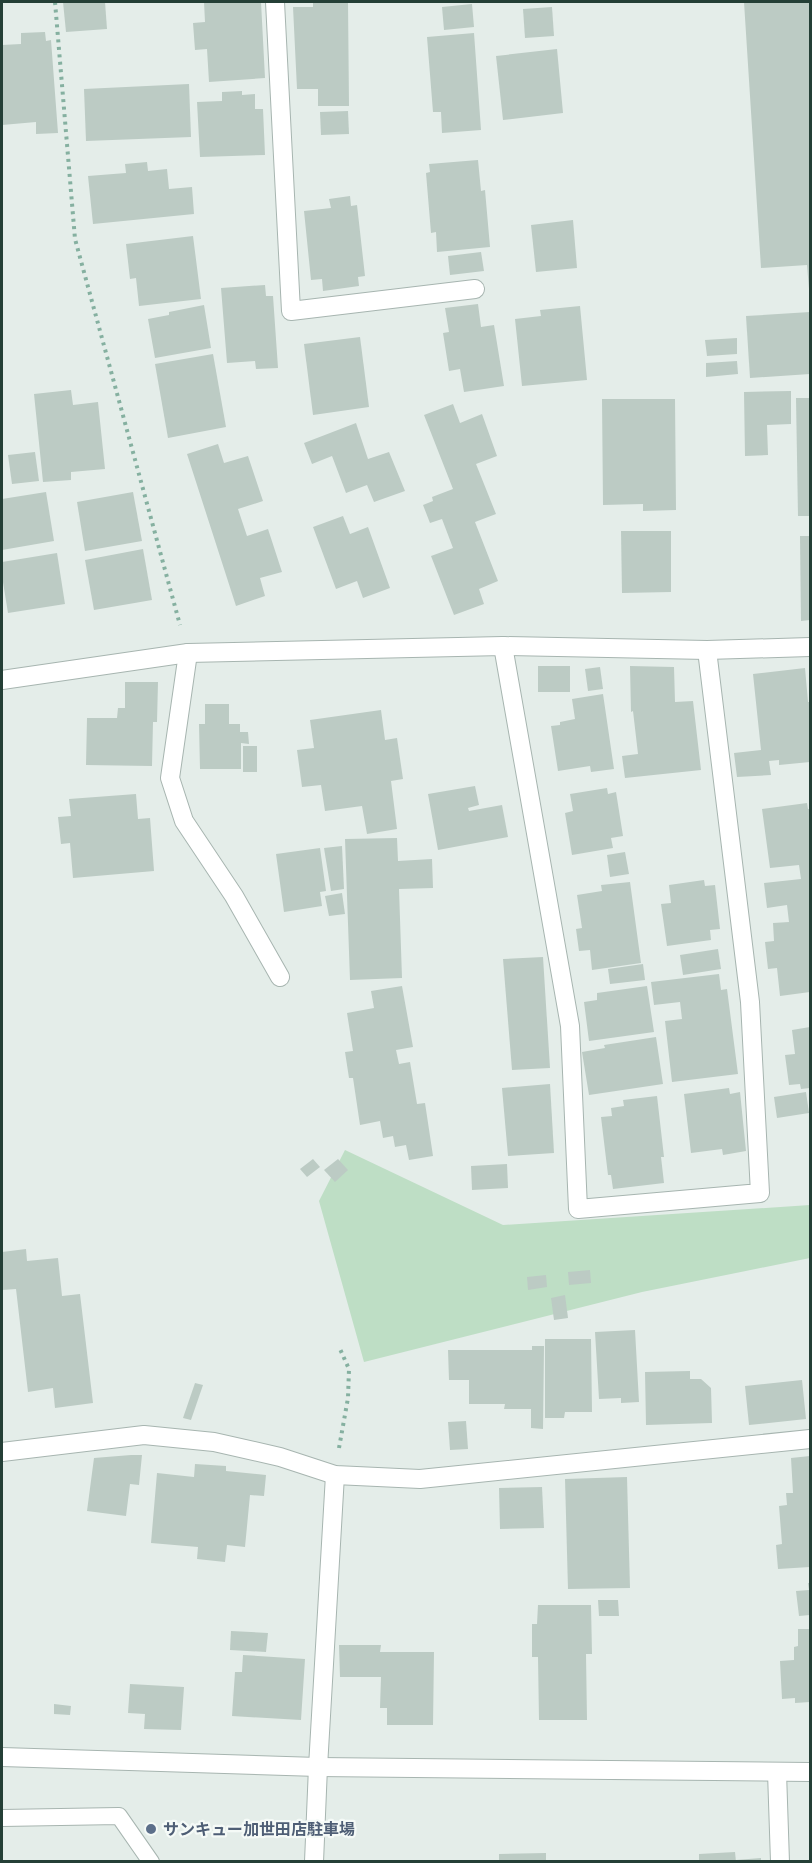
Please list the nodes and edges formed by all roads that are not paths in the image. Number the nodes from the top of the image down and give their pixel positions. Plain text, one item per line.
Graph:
1 (275, 2) edge
2 (475, 289) dead end
3 (503, 646) junction
4 (810, 646) edge
5 (707, 650) junction
6 (188, 653) junction
7 (2, 680) edge
8 (280, 977) dead end
9 (810, 1439) edge
10 (2, 1452) edge
11 (335, 1475) junction
12 (2, 1757) edge
13 (318, 1767) junction
14 (777, 1772) junction
15 (810, 1772) edge
16 (2, 1818) edge
17 (151, 1862) edge
18 (314, 1862) edge
19 (780, 1862) edge

1 - 2 street
3 - 5 street
3 - 5 street
3 - 6 street
4 - 5 street
6 - 7 street
6 - 8 street
9 - 11 street
10 - 11 street
11 - 13 street
12 - 13 street
13 - 14 street
13 - 18 street
14 - 15 street
14 - 19 street
16 - 17 lane

